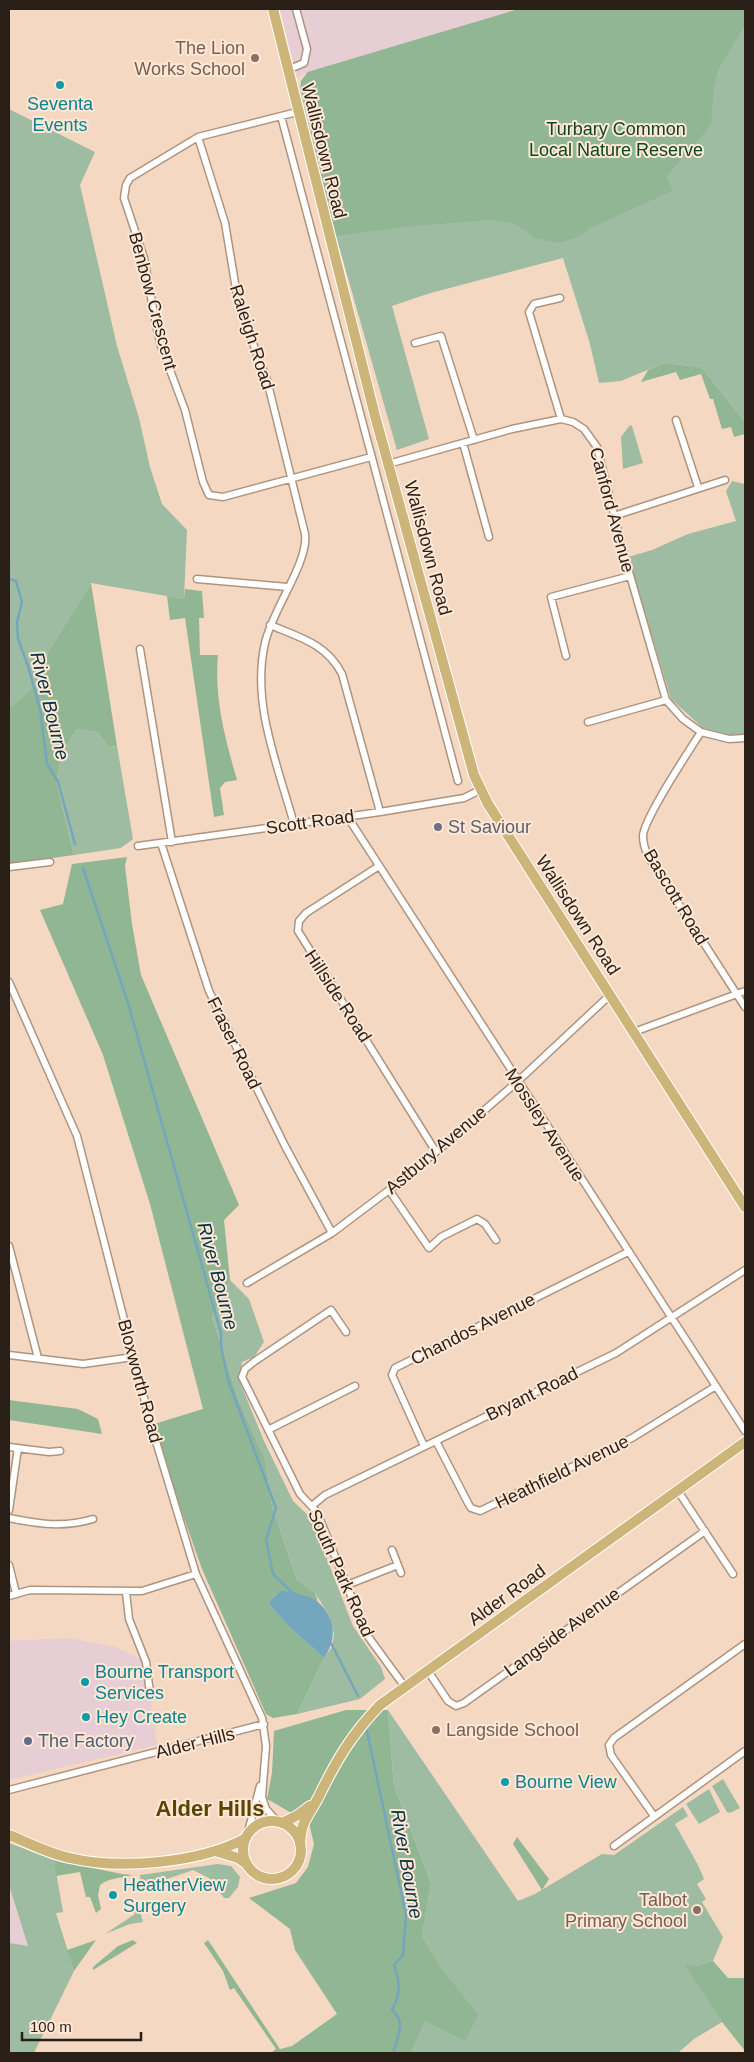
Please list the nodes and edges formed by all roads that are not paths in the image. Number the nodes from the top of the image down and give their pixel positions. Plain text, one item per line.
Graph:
1 (273, 9) edge
2 (296, 9) edge
3 (287, 70) junction
4 (297, 112) junction
5 (281, 116) junction
6 (198, 138) junction
7 (560, 298) dead end
8 (415, 343) dead end
9 (375, 416) junction
10 (361, 419) junction
11 (561, 419) junction
12 (676, 420) dead end
13 (474, 440) junction
14 (463, 444) junction
15 (372, 457) junction
16 (388, 464) junction
17 (290, 479) junction
18 (725, 480) dead end
19 (698, 487) junction
20 (614, 516) junction
21 (489, 536) dead end
22 (630, 576) junction
23 (197, 579) dead end
24 (287, 587) junction
25 (270, 625) junction
26 (140, 649) dead end
27 (566, 656) dead end
28 (666, 700) junction
29 (588, 722) dead end
30 (701, 732) junction
31 (745, 738) edge
32 (458, 781) dead end
33 (480, 790) junction
34 (380, 812) junction
35 (347, 816) junction
36 (294, 824) junction
37 (172, 842) junction
38 (161, 843) junction
39 (138, 846) dead end
40 (50, 862) dead end
41 (379, 866) junction
42 (9, 867) edge
43 (9, 982) edge
44 (745, 991) edge
45 (737, 994) junction
46 (610, 995) junction
47 (745, 1007) edge
48 (634, 1032) junction
49 (517, 1082) junction
50 (436, 1152) junction
51 (389, 1190) junction
52 (745, 1207) edge
53 (332, 1233) junction
54 (496, 1240) dead end
55 (9, 1246) edge
56 (628, 1252) junction
57 (745, 1270) edge
58 (247, 1283) dead end
59 (672, 1319) junction
60 (346, 1332) dead end
61 (9, 1355) edge
62 (133, 1357) junction
63 (38, 1358) junction
64 (355, 1386) dead end
65 (716, 1386) junction
66 (268, 1430) junction
67 (745, 1431) edge
68 (436, 1441) junction
69 (745, 1442) edge
70 (9, 1446) edge
71 (424, 1446) junction
72 (18, 1448) junction
73 (60, 1450) dead end
74 (678, 1491) junction
75 (313, 1505) junction
76 (9, 1510) edge
77 (9, 1518) edge
78 (93, 1519) dead end
79 (705, 1531) junction
80 (392, 1550) dead end
81 (9, 1565) edge
82 (398, 1565) junction
83 (401, 1573) dead end
84 (196, 1574) junction
85 (733, 1574) dead end
86 (347, 1585) junction
87 (126, 1592) junction
88 (16, 1593) junction
89 (9, 1596) edge
90 (745, 1644) edge
91 (428, 1671) junction
92 (405, 1687) junction
93 (150, 1692) dead end
94 (264, 1724) junction
95 (745, 1751) edge
96 (262, 1780) junction
97 (9, 1790) edge
98 (316, 1801) junction
99 (654, 1816) junction
100 (279, 1822) junction
101 (9, 1835) edge
102 (247, 1837) junction
103 (300, 1844) junction
104 (614, 1846) dead end
105 (215, 1850) junction
106 (248, 1865) junction

1 - 3 main road, Wallisdown Road
2 - 3 street, Wallisdown Road
3 - 4 main road, Wallisdown Road
4 - 5 street, Benbow Crescent
4 - 9 main road, Wallisdown Road
5 - 6 street, Benbow Crescent
5 - 10 street, Wallisdown Road
6 - 17 street, Raleigh Road
6 - 17 street, Benbow Crescent
7 - 11 street
8 - 13 street
9 - 10 street
9 - 16 main road, Wallisdown Road
10 - 15 street, Wallisdown Road
11 - 13 street
11 - 20 street, Canford Avenue
12 - 19 street
13 - 14 street
14 - 16 street
14 - 21 street
15 - 17 street, Benbow Crescent
15 - 32 street, Wallisdown Road
16 - 33 main road, Wallisdown Road
17 - 24 street, Raleigh Road
18 - 19 street
19 - 20 street
20 - 22 street, Canford Avenue
22 - 27 street
22 - 28 street, Canford Avenue
23 - 24 street
24 - 25 street, Raleigh Road
25 - 34 street
25 - 36 street, Raleigh Road
26 - 37 street
28 - 29 street
28 - 30 street, Canford Avenue
30 - 31 street, Canford Avenue
30 - 45 street, Bascott Road
33 - 34 street, Scott Road
33 - 46 main road, Wallisdown Road
34 - 35 street, Scott Road
35 - 36 street, Scott Road
35 - 41 street, Mossley Avenue
36 - 37 street, Scott Road
37 - 38 street, Scott Road
38 - 39 street, Scott Road
38 - 53 street, Fraser Road
40 - 42 street
41 - 49 street, Mossley Avenue
41 - 50 street, Hillside Road
43 - 62 street, Bloxworth Road
44 - 45 street
45 - 47 street, Bascott Road
45 - 48 street
46 - 48 main road, Wallisdown Road
46 - 49 street, Astbury Avenue
48 - 52 main road, Wallisdown Road
49 - 50 street, Astbury Avenue
49 - 56 street, Mossley Avenue
50 - 51 street, Astbury Avenue
51 - 53 street, Astbury Avenue
51 - 54 street
53 - 58 street, Astbury Avenue
55 - 63 street
56 - 59 street, Mossley Avenue
56 - 71 street, Chandos Avenue
57 - 59 street, Bryant Road
59 - 65 street, Mossley Avenue
59 - 68 street, Bryant Road
60 - 66 street, South Park Road
61 - 63 street
62 - 63 street
62 - 84 street, Bloxworth Road
64 - 66 street
65 - 67 street, Mossley Avenue
65 - 68 street, Heathfield Avenue
66 - 75 street, South Park Road
68 - 71 street, Bryant Road
69 - 74 main road, Alder Road
70 - 72 street
71 - 75 street, Bryant Road
72 - 73 street
72 - 76 street
74 - 79 street
74 - 91 main road, Alder Road
75 - 86 street, South Park Road
77 - 78 street
79 - 85 street
79 - 91 street, Langside Avenue
80 - 82 street
81 - 88 street
82 - 83 street
82 - 86 street
84 - 87 street
84 - 94 street, Bloxworth Road
86 - 92 street, South Park Road
87 - 88 street
87 - 93 street
88 - 89 street
90 - 99 street
91 - 92 main road, Alder Road
92 - 98 main road, Alder Road
94 - 96 street, Bloxworth Road
94 - 97 street, Alder Hills
95 - 99 street
96 - 100 street, Bloxworth Road
96 - 102 street, Bloxworth Road
98 - 100 main road, Alder Road
98 - 103 main road, Alder Road
99 - 104 street
100 - 102 main road
100 - 103 main road
101 - 105 main road
102 - 105 main road
102 - 106 main road
103 - 106 main road
105 - 106 main road

